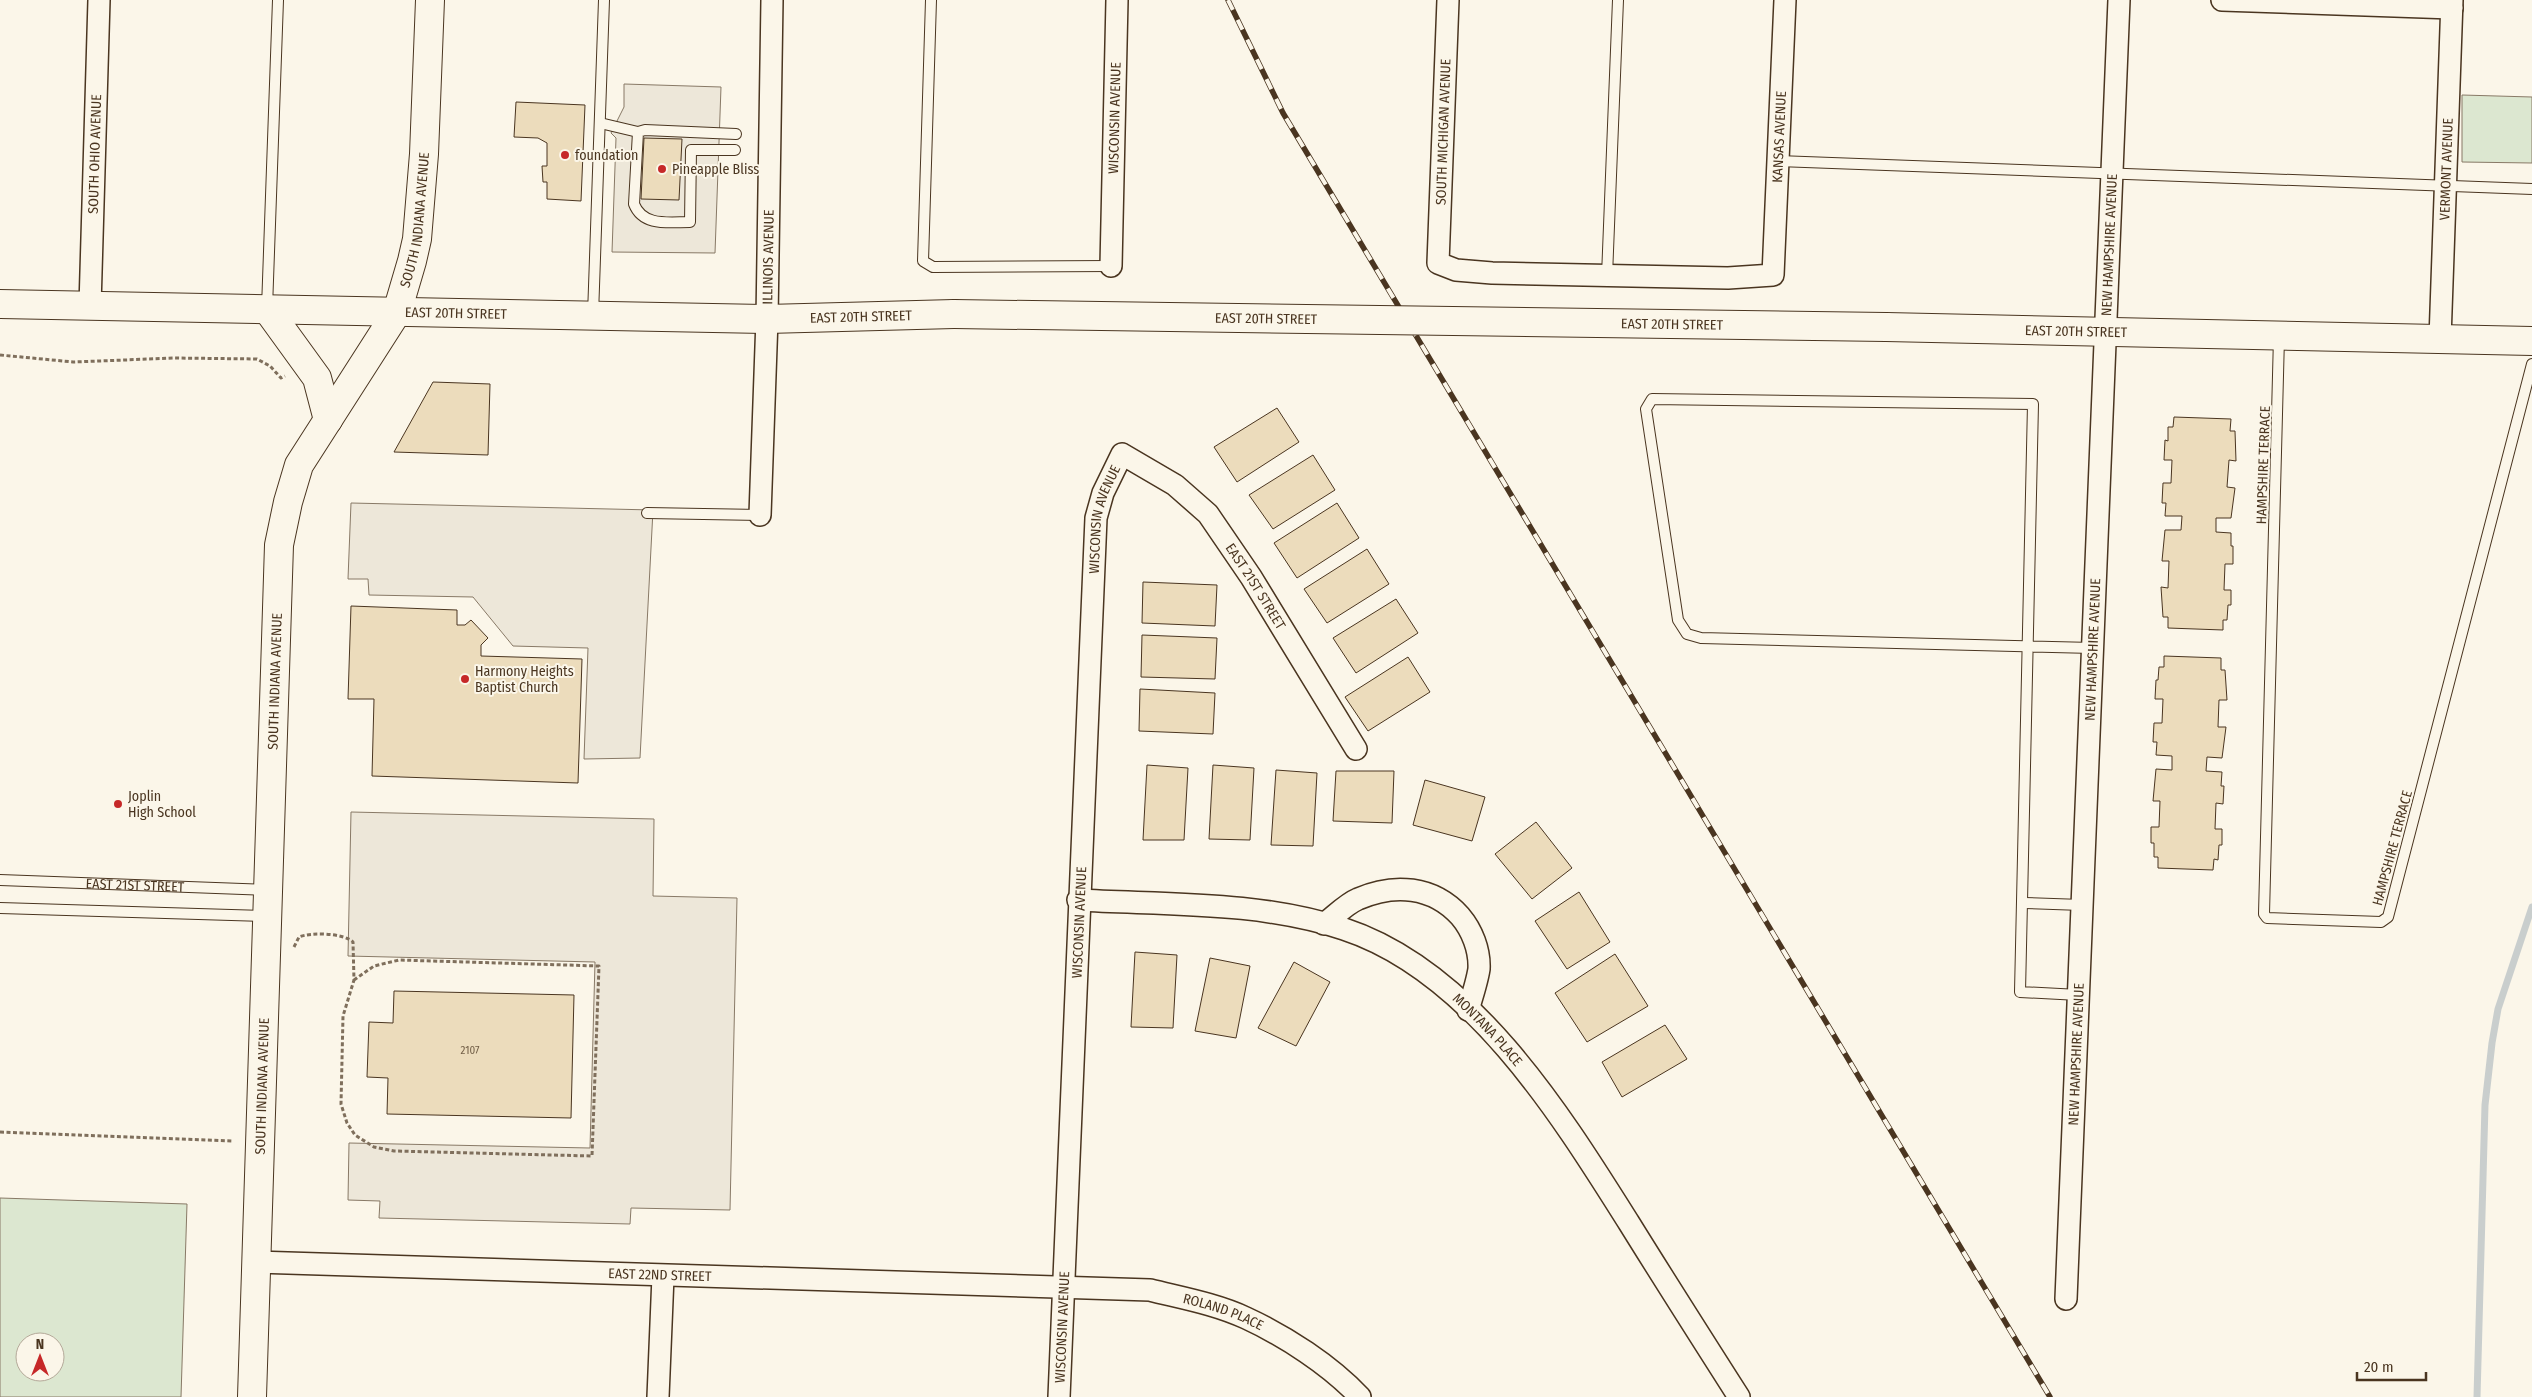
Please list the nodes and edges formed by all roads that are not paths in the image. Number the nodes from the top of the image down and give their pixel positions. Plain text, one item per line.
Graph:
1 (99, 0) edge
2 (278, 0) edge
3 (430, 0) edge
4 (604, 0) edge
5 (772, 0) edge
6 (931, 0) edge
7 (1118, 0) edge
8 (1448, 0) edge
9 (1618, 0) edge
10 (1785, 0) edge
11 (2119, 0) edge
12 (2222, 0) edge
13 (2452, 4) edge
14 (600, 123) junction
15 (638, 132) junction
16 (692, 132) junction
17 (736, 134) dead end
18 (692, 150) junction
19 (735, 150) dead end
20 (1778, 161) junction
21 (2112, 173) junction
22 (2446, 186) junction
23 (2532, 189) edge
24 (1111, 266) joint
25 (1607, 276) junction
26 (0, 304) edge
27 (90, 306) junction
28 (267, 309) junction
29 (397, 312) junction
30 (593, 316) junction
31 (767, 319) junction
32 (2106, 333) junction
33 (2279, 336) junction
34 (2440, 339) junction
35 (2532, 341) edge
36 (2532, 364) edge
37 (328, 420) junction
38 (1122, 454) joint
39 (647, 513) dead end
40 (760, 515) joint
41 (2026, 647) junction
42 (2093, 648) junction
43 (1356, 749) dead end
44 (0, 880) edge
45 (1078, 900) junction
46 (268, 903) junction
47 (2024, 903) junction
48 (2082, 905) junction
49 (0, 908) edge
50 (1324, 924) junction
51 (2079, 995) junction
52 (1468, 1010) junction
53 (256, 1262) junction
54 (663, 1276) junction
55 (1063, 1287) junction
56 (2066, 1299) dead end
57 (252, 1397) edge
58 (658, 1397) edge
59 (1059, 1397) edge
60 (1360, 1397) edge
61 (1739, 1397) edge

1 - 27 street, SOUTH OHIO AVENUE
2 - 28 lane
3 - 29 main road, SOUTH INDIANA AVENUE
4 - 14 lane
5 - 31 street, ILLINOIS AVENUE
6 - 24 lane
7 - 24 street, WISCONSIN AVENUE
8 - 25 street, SOUTH MICHIGAN AVENUE
9 - 25 lane
10 - 20 street, KANSAS AVENUE
11 - 21 street, NEW HAMPSHIRE AVENUE
12 - 13 street
13 - 22 street, VERMONT AVENUE
14 - 15 lane
14 - 30 lane
15 - 16 lane
15 - 18 lane
16 - 17 lane
16 - 18 lane
18 - 19 lane
20 - 21 lane
20 - 25 street, KANSAS AVENUE
21 - 22 lane
21 - 32 street, NEW HAMPSHIRE AVENUE
22 - 23 lane
22 - 34 street, VERMONT AVENUE
26 - 27 main road, EAST 20TH STREET
27 - 28 main road, EAST 20TH STREET
28 - 29 main road, EAST 20TH STREET
28 - 37 main road
29 - 30 main road, EAST 20TH STREET
29 - 37 main road, SOUTH INDIANA AVENUE
30 - 31 main road, EAST 20TH STREET
31 - 32 main road, EAST 20TH STREET, bridge
31 - 40 street, ILLINOIS AVENUE
32 - 33 main road, EAST 20TH STREET
32 - 42 street, NEW HAMPSHIRE AVENUE
33 - 34 main road, EAST 20TH STREET
33 - 36 lane, HAMPSHIRE TERRACE
34 - 35 main road, EAST 20TH STREET
37 - 46 main road, SOUTH INDIANA AVENUE
38 - 43 street, EAST 21ST STREET
38 - 45 street, WISCONSIN AVENUE
39 - 40 lane
41 - 41 lane
41 - 42 lane
41 - 47 lane
42 - 48 street, NEW HAMPSHIRE AVENUE
44 - 46 lane, EAST 21ST STREET
45 - 50 street, MONTANA PLACE
45 - 55 street, WISCONSIN AVENUE
46 - 49 lane, EAST 21ST STREET
46 - 53 main road, SOUTH INDIANA AVENUE
47 - 48 lane
47 - 51 lane
48 - 51 street, NEW HAMPSHIRE AVENUE
50 - 52 street, MONTANA PLACE
50 - 52 street
51 - 56 street, NEW HAMPSHIRE AVENUE
52 - 61 street, MONTANA PLACE
53 - 54 street, EAST 22ND STREET
53 - 57 main road, SOUTH INDIANA AVENUE
54 - 55 street, EAST 22ND STREET
54 - 58 street
55 - 59 street, WISCONSIN AVENUE
55 - 60 street, ROLAND PLACE

